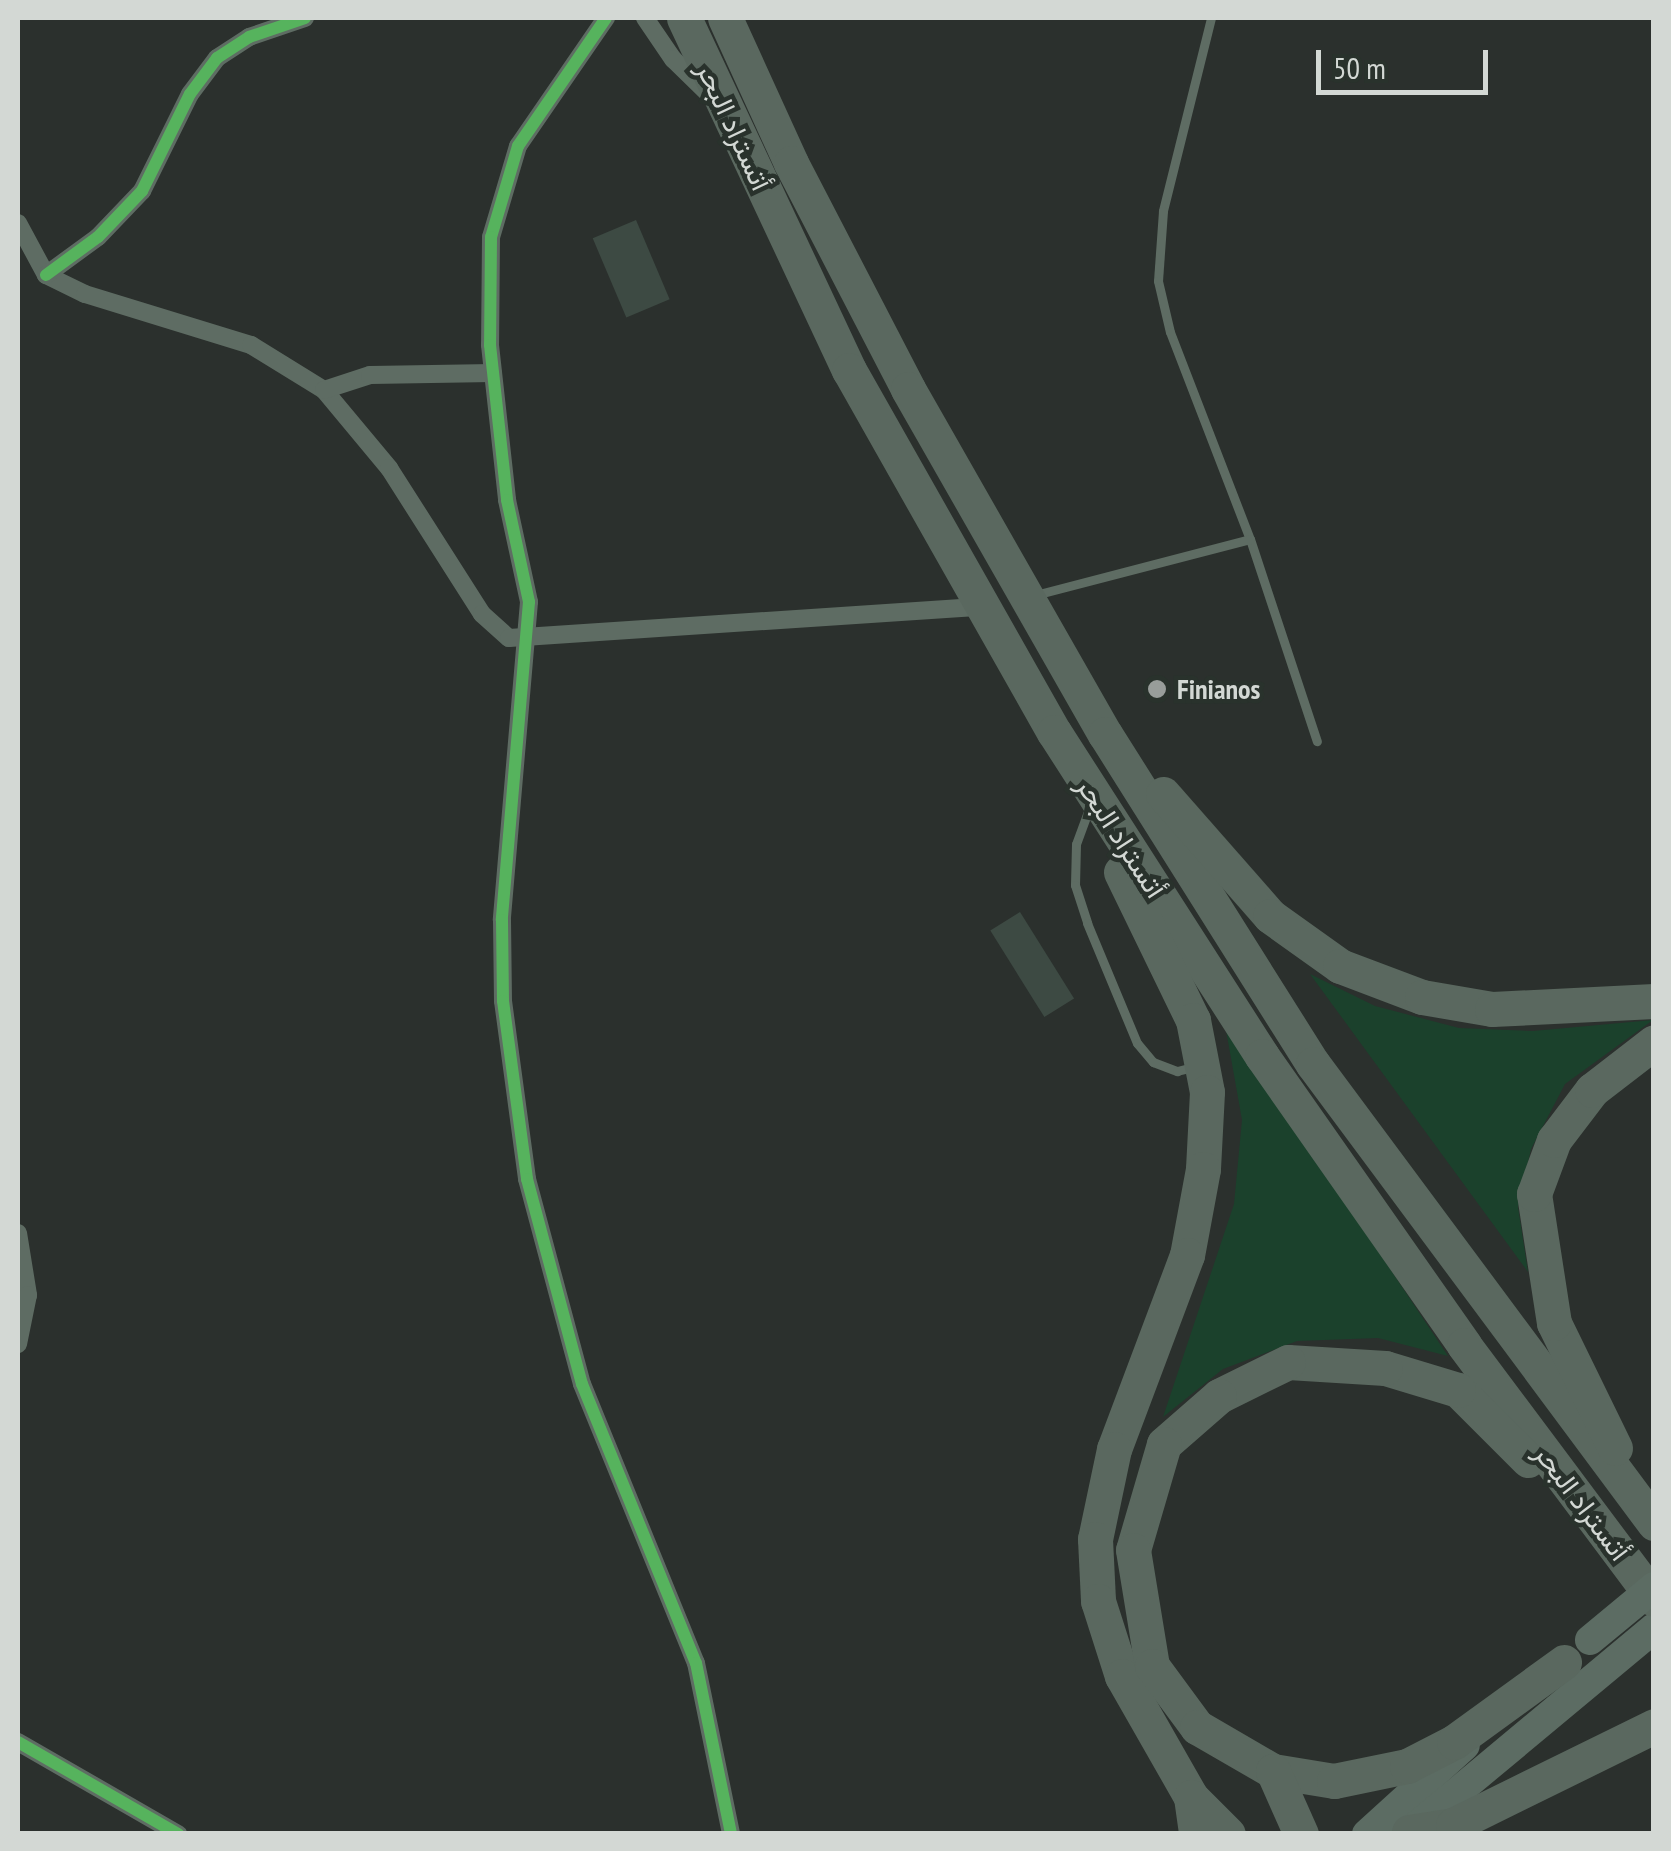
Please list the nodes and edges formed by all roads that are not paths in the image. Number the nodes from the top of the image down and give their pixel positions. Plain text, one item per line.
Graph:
1 (305, 18) edge
2 (606, 18) edge
3 (645, 18) edge
4 (684, 18) edge
5 (725, 18) edge
6 (1211, 18) edge
7 (724, 106) junction
8 (18, 223) edge
9 (46, 275) junction
10 (493, 373) junction
11 (324, 390) junction
12 (1250, 539) junction
13 (1025, 597) junction
14 (980, 607) junction
15 (526, 641) junction
16 (1054, 732) junction
17 (1105, 734) junction
18 (1317, 741) dead end
19 (1090, 806) junction
20 (1654, 1001) edge
21 (1654, 1042) edge
22 (1202, 1066) junction
23 (18, 1232) edge
24 (18, 1344) edge
25 (1651, 1520) edge
26 (1604, 1531) junction
27 (1654, 1587) edge
28 (1654, 1598) edge
29 (1654, 1628) edge
30 (1577, 1651) junction
31 (1654, 1726) edge
32 (18, 1742) edge
33 (1273, 1772) junction
34 (1191, 1797) junction
35 (1408, 1833) edge
36 (178, 1834) edge
37 (731, 1834) edge
38 (1196, 1834) edge
39 (1228, 1834) edge
40 (1300, 1834) edge
41 (1367, 1834) edge

1 - 9 street
2 - 10 street
3 - 7 street
4 - 7 highway, أتستراد البحر
5 - 13 highway, أتستراد البحر
6 - 12 lane
7 - 14 highway, أتستراد البحر
8 - 9 street
9 - 11 street
10 - 11 street
10 - 15 street
11 - 15 street
12 - 13 lane
12 - 18 lane
13 - 17 highway, أتستراد البحر
14 - 15 street
14 - 16 highway, أتستراد البحر
15 - 37 street
16 - 19 highway
16 - 26 highway, أتستراد البحر
17 - 20 highway
17 - 25 highway, أتستراد البحر
19 - 22 highway
19 - 22 lane
21 - 25 highway
22 - 34 highway
23 - 24 street
26 - 28 highway, أتستراد البحر
26 - 33 highway
27 - 30 main road, bridge
29 - 35 main road
30 - 33 highway
30 - 41 main road
31 - 35 highway
32 - 36 street
33 - 40 highway
34 - 38 highway
34 - 39 highway

